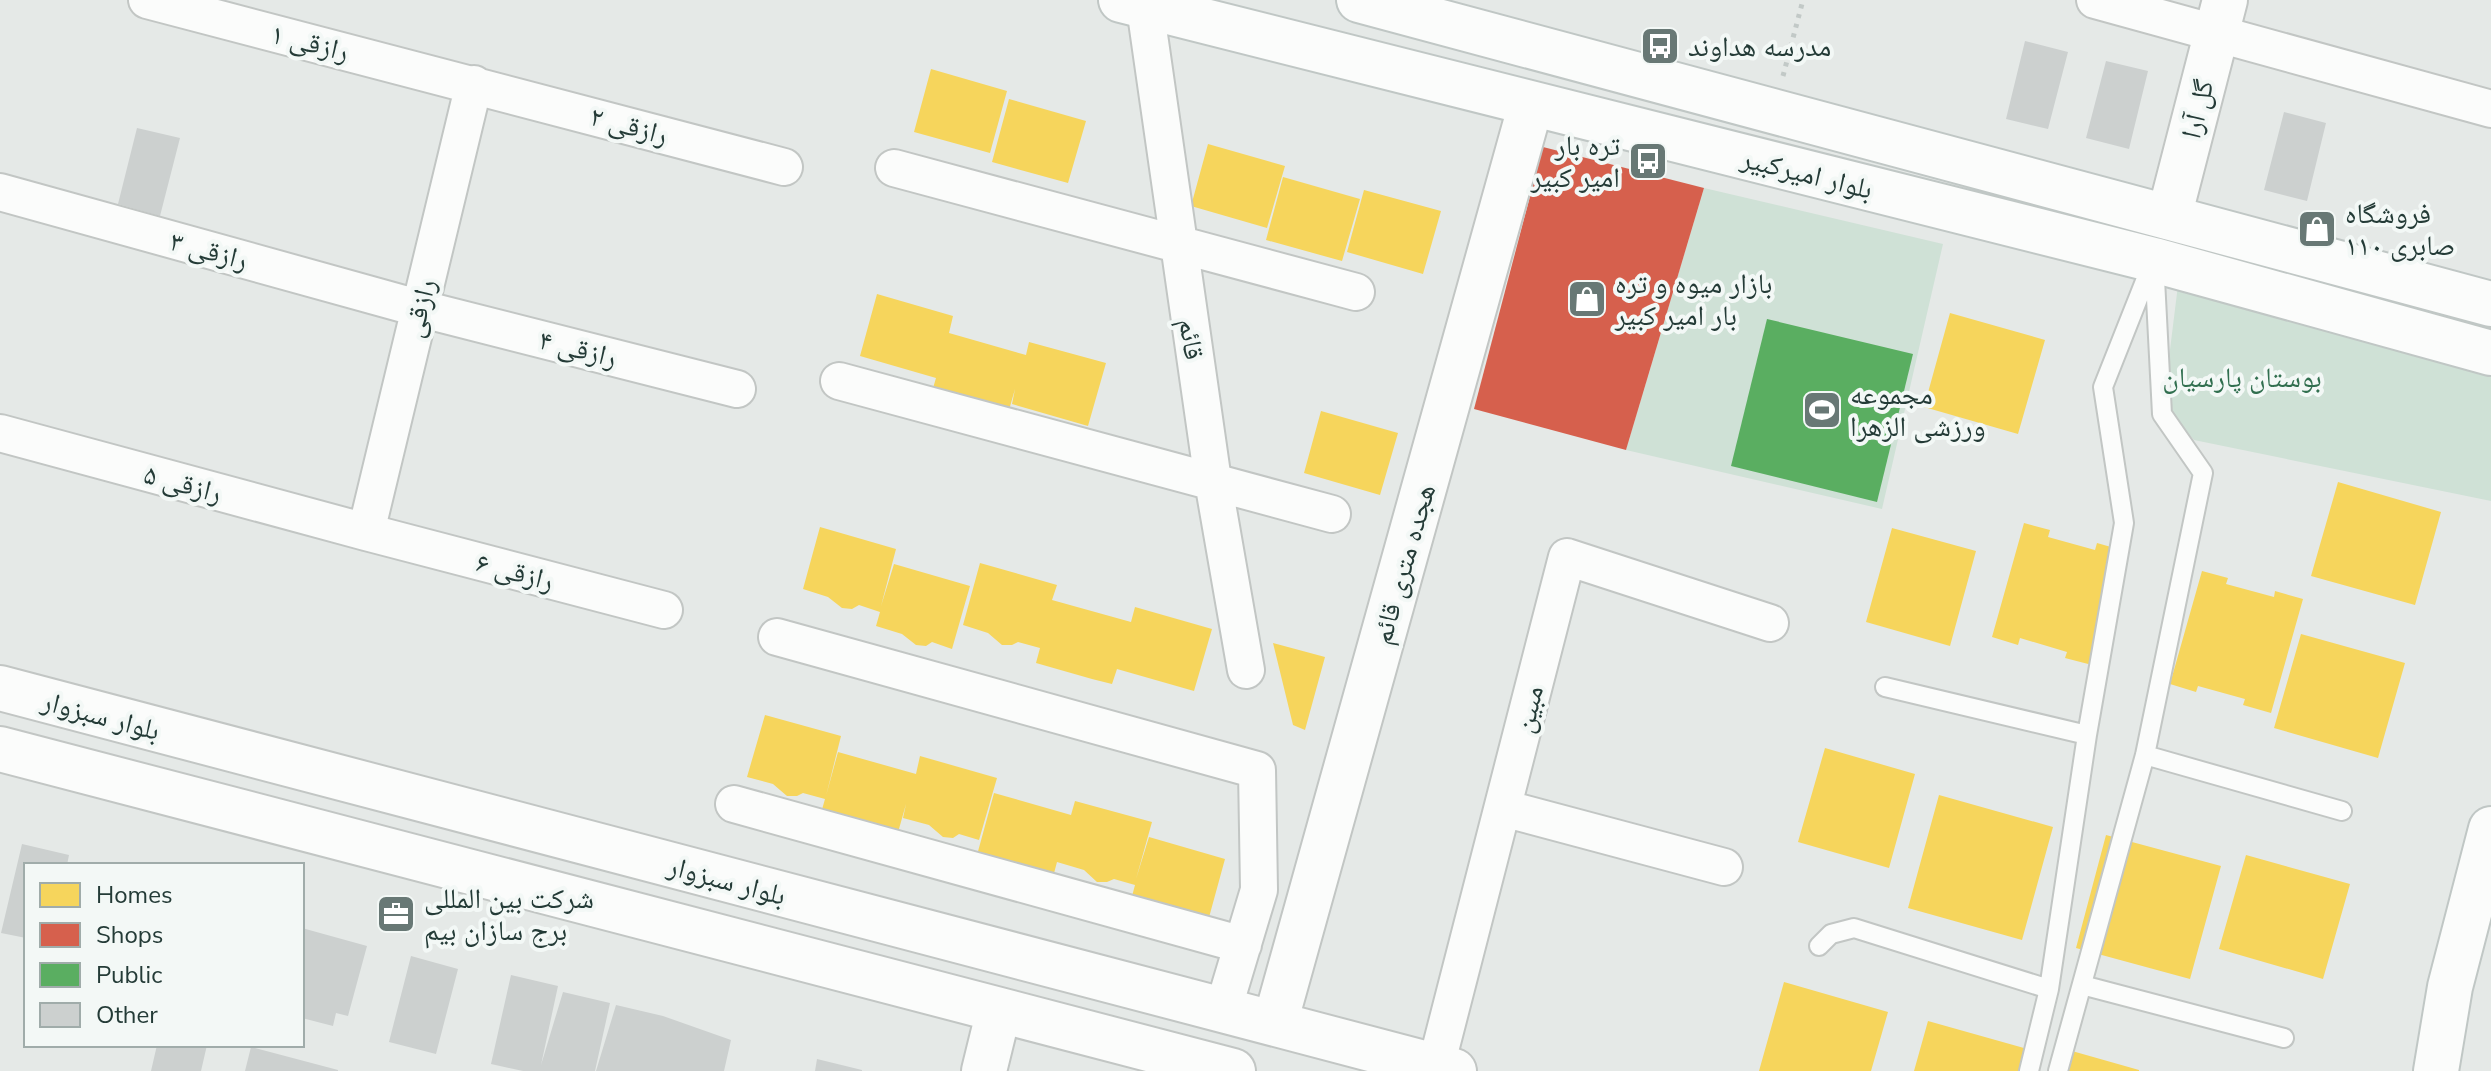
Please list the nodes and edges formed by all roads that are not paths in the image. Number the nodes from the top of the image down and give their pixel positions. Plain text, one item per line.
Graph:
1 (147, 0) edge
2 (1359, 0) edge
3 (2095, 0) edge
4 (1133, 3) edge
5 (2220, 17) edge
6 (474, 84) junction
7 (1531, 104) junction
8 (2491, 109) edge
9 (784, 167) dead end
10 (894, 168) dead end
11 (0, 192) edge
12 (2169, 217) junction
13 (1178, 243) junction
14 (2154, 260) junction
15 (1356, 292) dead end
16 (2491, 304) edge
17 (418, 308) junction
18 (2491, 353) edge
19 (839, 381) dead end
20 (737, 389) dead end
21 (0, 433) edge
22 (1213, 481) junction
23 (1332, 514) dead end
24 (366, 532) junction
25 (664, 610) dead end
26 (1770, 623) dead end
27 (777, 637) dead end
28 (1246, 670) dead end
29 (1885, 687) dead end
30 (0, 688) edge
31 (2087, 735) junction
32 (0, 749) edge
33 (2145, 755) junction
34 (734, 804) dead end
35 (1503, 808) junction
36 (2342, 811) dead end
37 (2491, 829) edge
38 (1724, 867) dead end
39 (1243, 945) junction
40 (1819, 946) dead end
41 (2082, 985) junction
42 (2049, 989) junction
43 (999, 1010) junction
44 (1223, 1010) junction
45 (1275, 1023) junction
46 (2284, 1038) dead end
47 (1445, 1069) edge
48 (984, 1071) edge
49 (1233, 1071) edge
50 (2029, 1071) edge
51 (2058, 1071) edge
52 (2436, 1071) edge

1 - 6 street, رازقی ۱
2 - 12 street, بلوار امیرکبیر
3 - 5 street
4 - 7 street, بلوار امیرکبیر
4 - 13 street, قائم
5 - 8 street
5 - 12 street, گل آرا
6 - 9 street, رازقی ۲
6 - 17 street, رازقی
7 - 14 street, بلوار امیرکبیر
7 - 45 street, هجده متری قائم
10 - 13 street
11 - 17 street, رازقی ۳
12 - 16 street, بلوار امیرکبیر
13 - 15 street
13 - 22 street, قائم
14 - 18 street, بلوار امیرکبیر
14 - 31 lane
14 - 33 lane
17 - 20 street, رازقی ۴
17 - 24 street, رازقی
19 - 22 street
21 - 24 street, رازقی ۵
22 - 23 street
22 - 28 street, قائم
24 - 25 street, رازقی ۶
26 - 35 street, مبین
27 - 39 street
29 - 31 lane
30 - 44 street, بلوار سبزوار
31 - 42 lane
32 - 43 street, بلوار سبزوار
33 - 36 lane
33 - 41 lane
34 - 39 street
35 - 38 street
35 - 47 street, مبین
37 - 52 street
39 - 44 street
40 - 42 lane
41 - 46 lane
41 - 51 lane
42 - 50 lane
43 - 48 street
43 - 49 street, بلوار سبزوار
44 - 45 street, بلوار سبزوار
45 - 47 street, بلوار سبزوار

